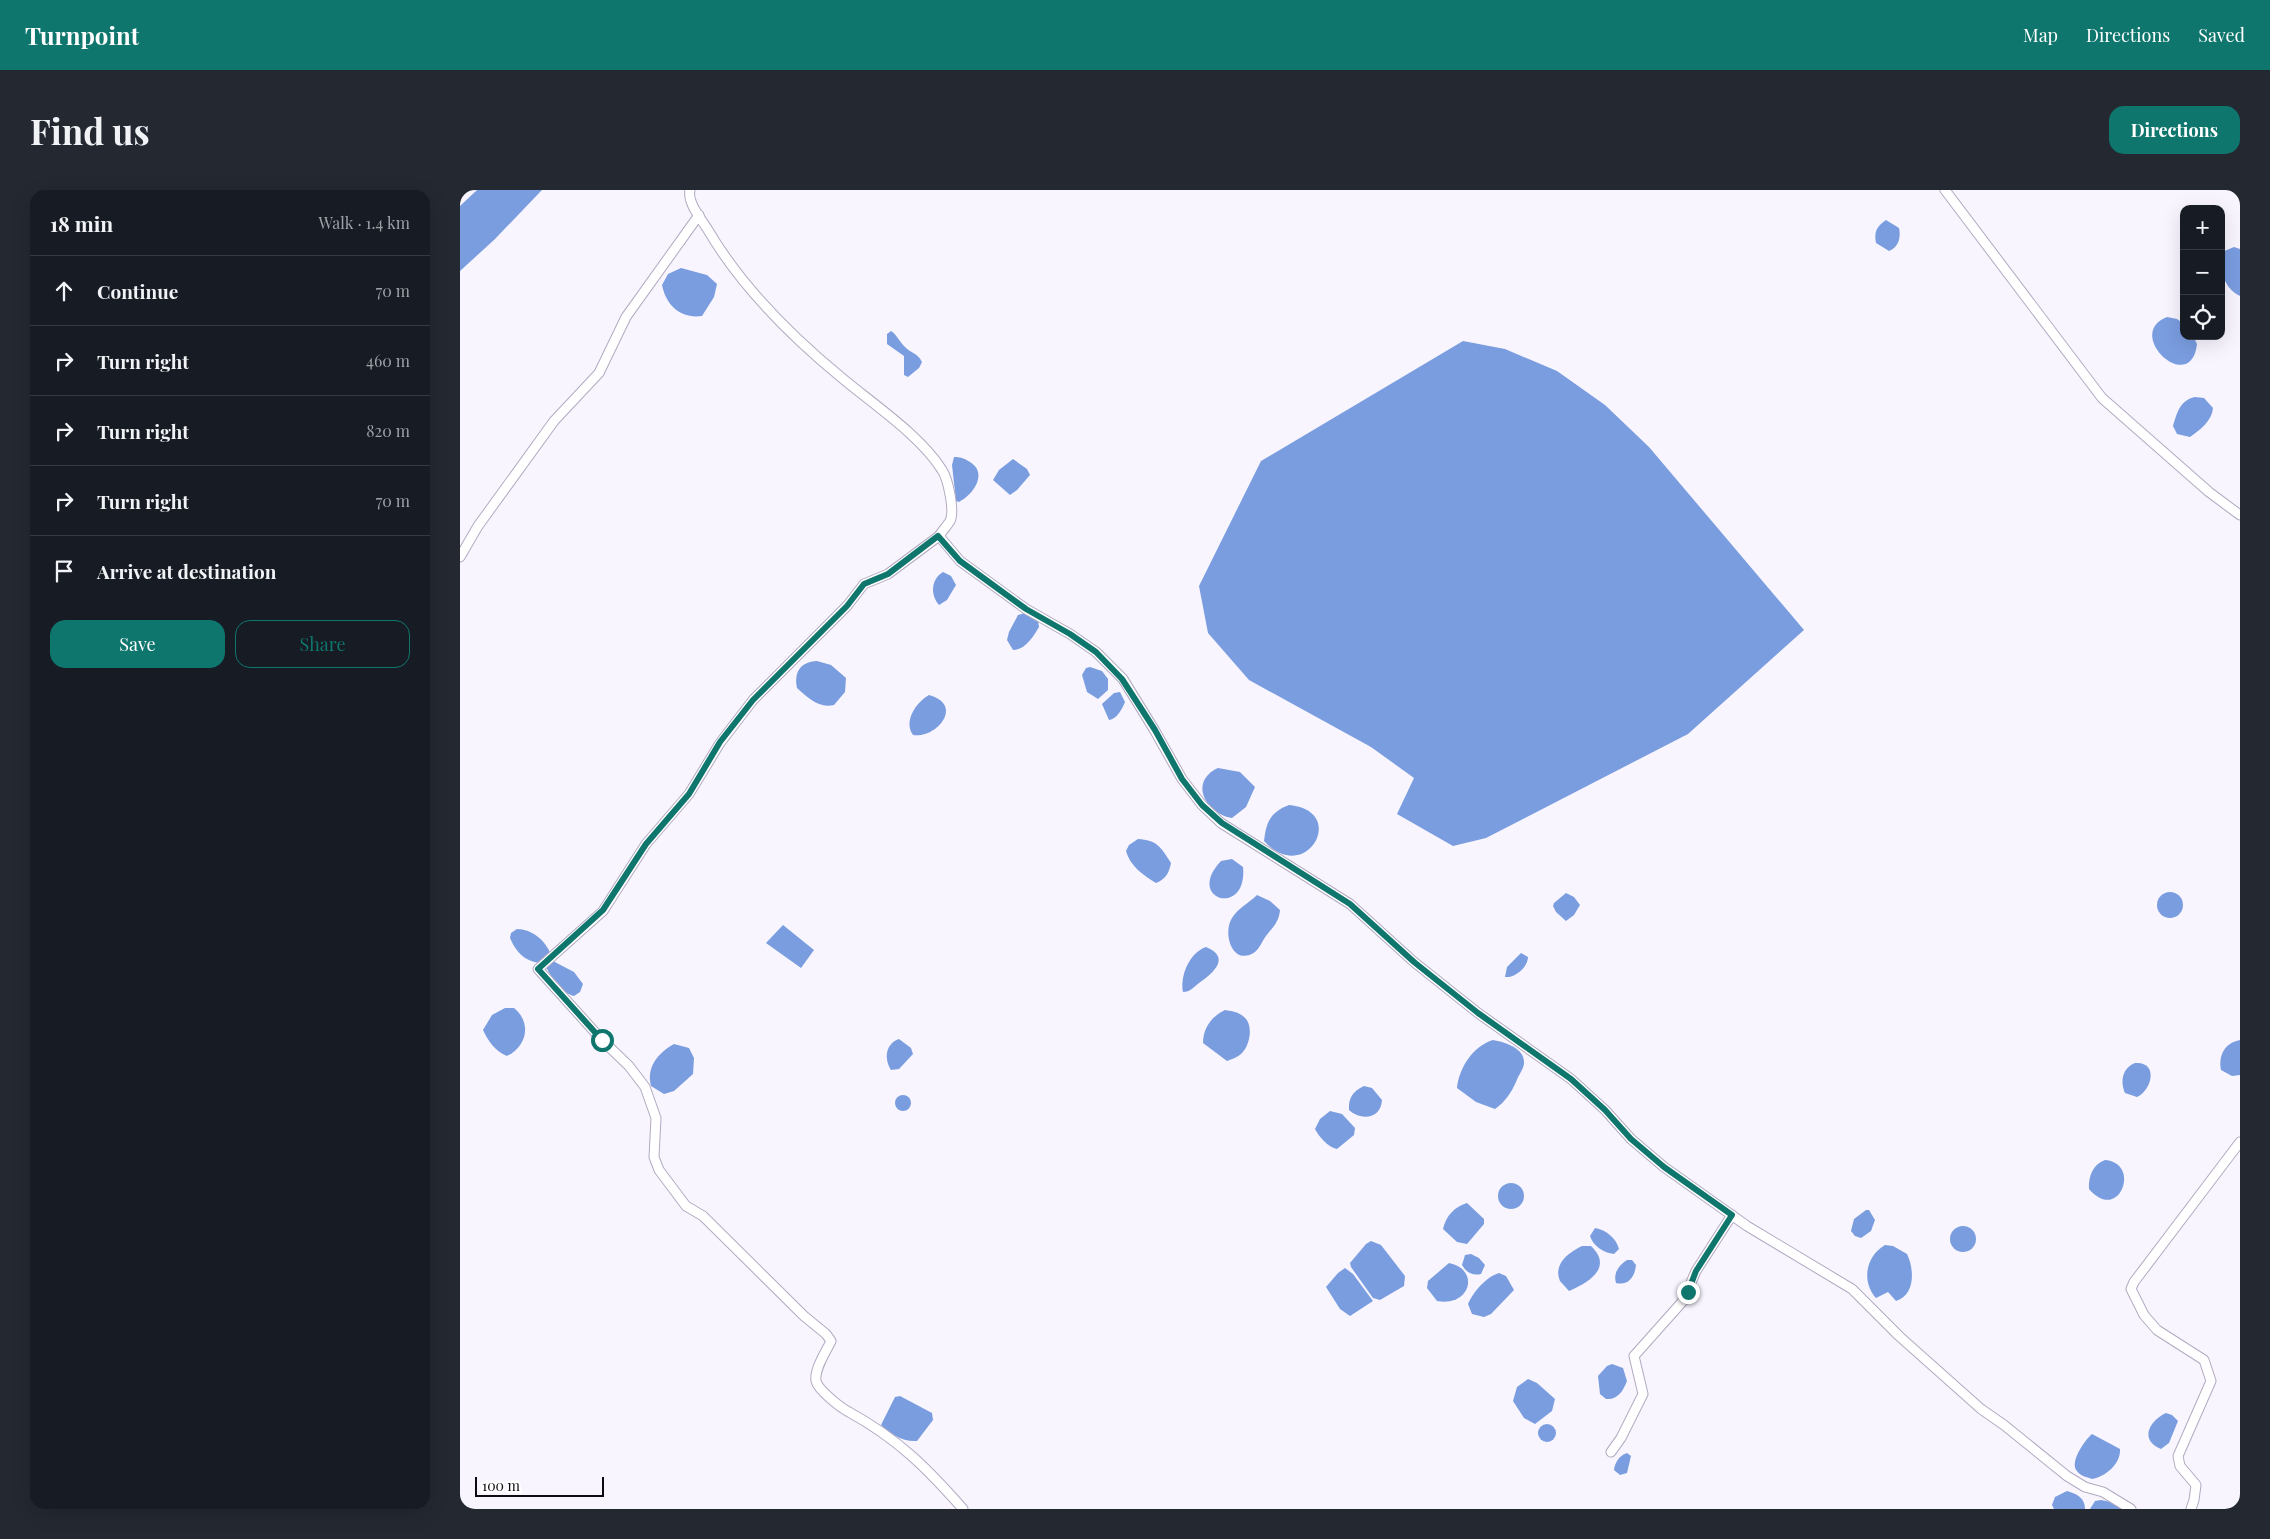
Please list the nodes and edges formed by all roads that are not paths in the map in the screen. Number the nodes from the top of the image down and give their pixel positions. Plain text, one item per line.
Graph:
1 (690, 190) edge
2 (1945, 190) edge
3 (699, 216) junction
4 (2240, 515) edge
5 (938, 536) junction
6 (460, 557) edge
7 (2240, 1142) edge
8 (1732, 1215) junction
9 (1611, 1452) dead end
10 (963, 1509) edge
11 (2132, 1509) edge
12 (2191, 1509) edge

1 - 3 street
2 - 4 street
3 - 5 street
3 - 6 street
5 - 8 street
5 - 10 street
7 - 12 street
8 - 9 street
8 - 11 street

